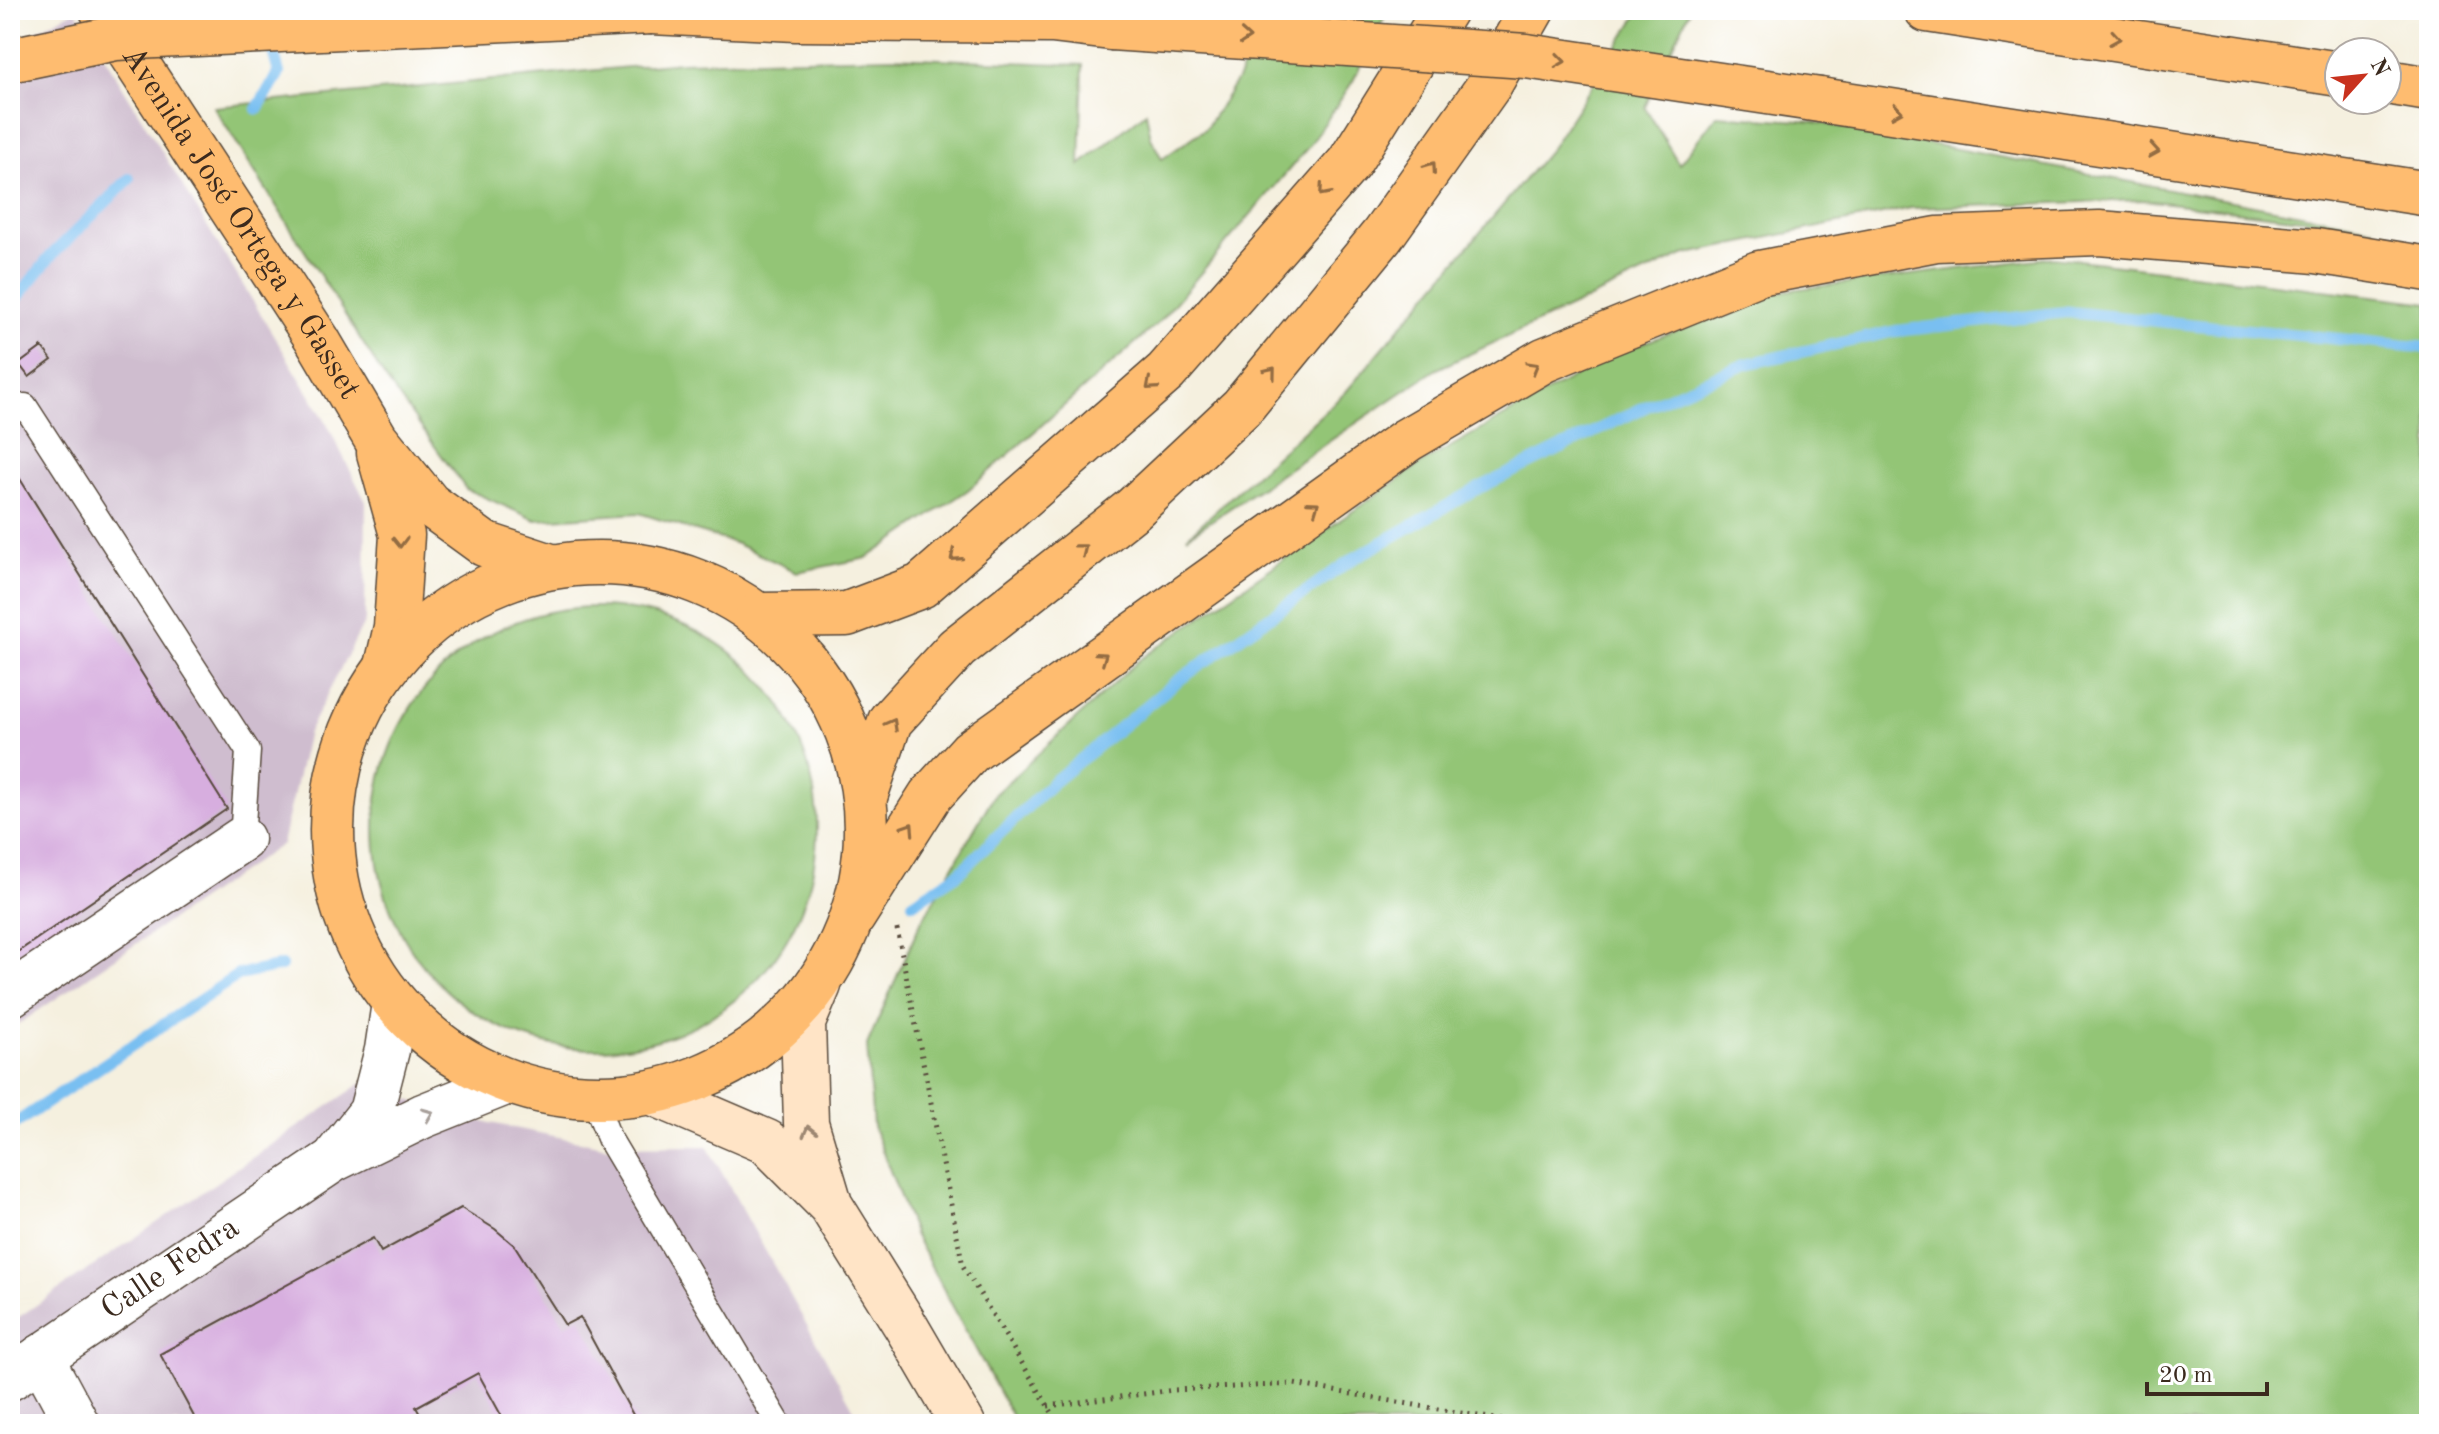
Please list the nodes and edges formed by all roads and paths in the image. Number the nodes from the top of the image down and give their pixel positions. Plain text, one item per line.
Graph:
1 (328, 10) edge
2 (1445, 10) edge
3 (1532, 10) edge
4 (1927, 10) edge
5 (109, 24) edge
6 (10, 60) edge
7 (2323, 72) edge
8 (2403, 85) edge
9 (2429, 89) edge
10 (2429, 194) edge
11 (2429, 269) edge
12 (25, 406) dead end
13 (376, 439) junction
14 (551, 566) junction
15 (758, 615) junction
16 (387, 666) junction
17 (865, 797) junction
18 (242, 839) joint
19 (885, 869) junction
20 (853, 917) junction
21 (819, 985) junction
22 (10, 995) edge
23 (394, 1003) junction
24 (508, 1082) junction
25 (653, 1093) junction
26 (594, 1099) junction
27 (333, 1160) junction
28 (831, 1206) junction
29 (25, 1367) edge
30 (1048, 1406) junction
31 (77, 1424) edge
32 (779, 1424) edge
33 (963, 1424) edge
34 (1059, 1424) edge
35 (1524, 1424) edge

1 - 5 main road, bridge
2 -> 15 main road
17 -> 3 main road
4 -> 7 main road
5 - 6 main road, bridge
5 -> 10 main road, bridge
5 - 13 main road, Avenida José Ortega y Gasset
8 - 9 main road
19 -> 11 main road
12 - 18 lane
13 - 14 main road, Avenida José Ortega y Gasset
13 -> 16 main road, Avenida José Ortega y Gasset
14 - 15 main road
14 - 16 main road
15 - 17 main road
16 - 23 main road
17 - 20 main road
18 - 22 street
19 - 20 main road
19 - 30 path
20 - 21 main road
21 - 25 main road
28 -> 21 main road
23 - 24 main road
23 - 27 street, Calle Fedra
24 - 26 main road
27 -> 24 street, Calle Fedra
25 - 26 main road
25 - 28 main road
26 - 32 lane
27 - 29 street, Calle Fedra
28 - 33 main road
29 - 31 street
30 - 34 path
30 - 35 path

